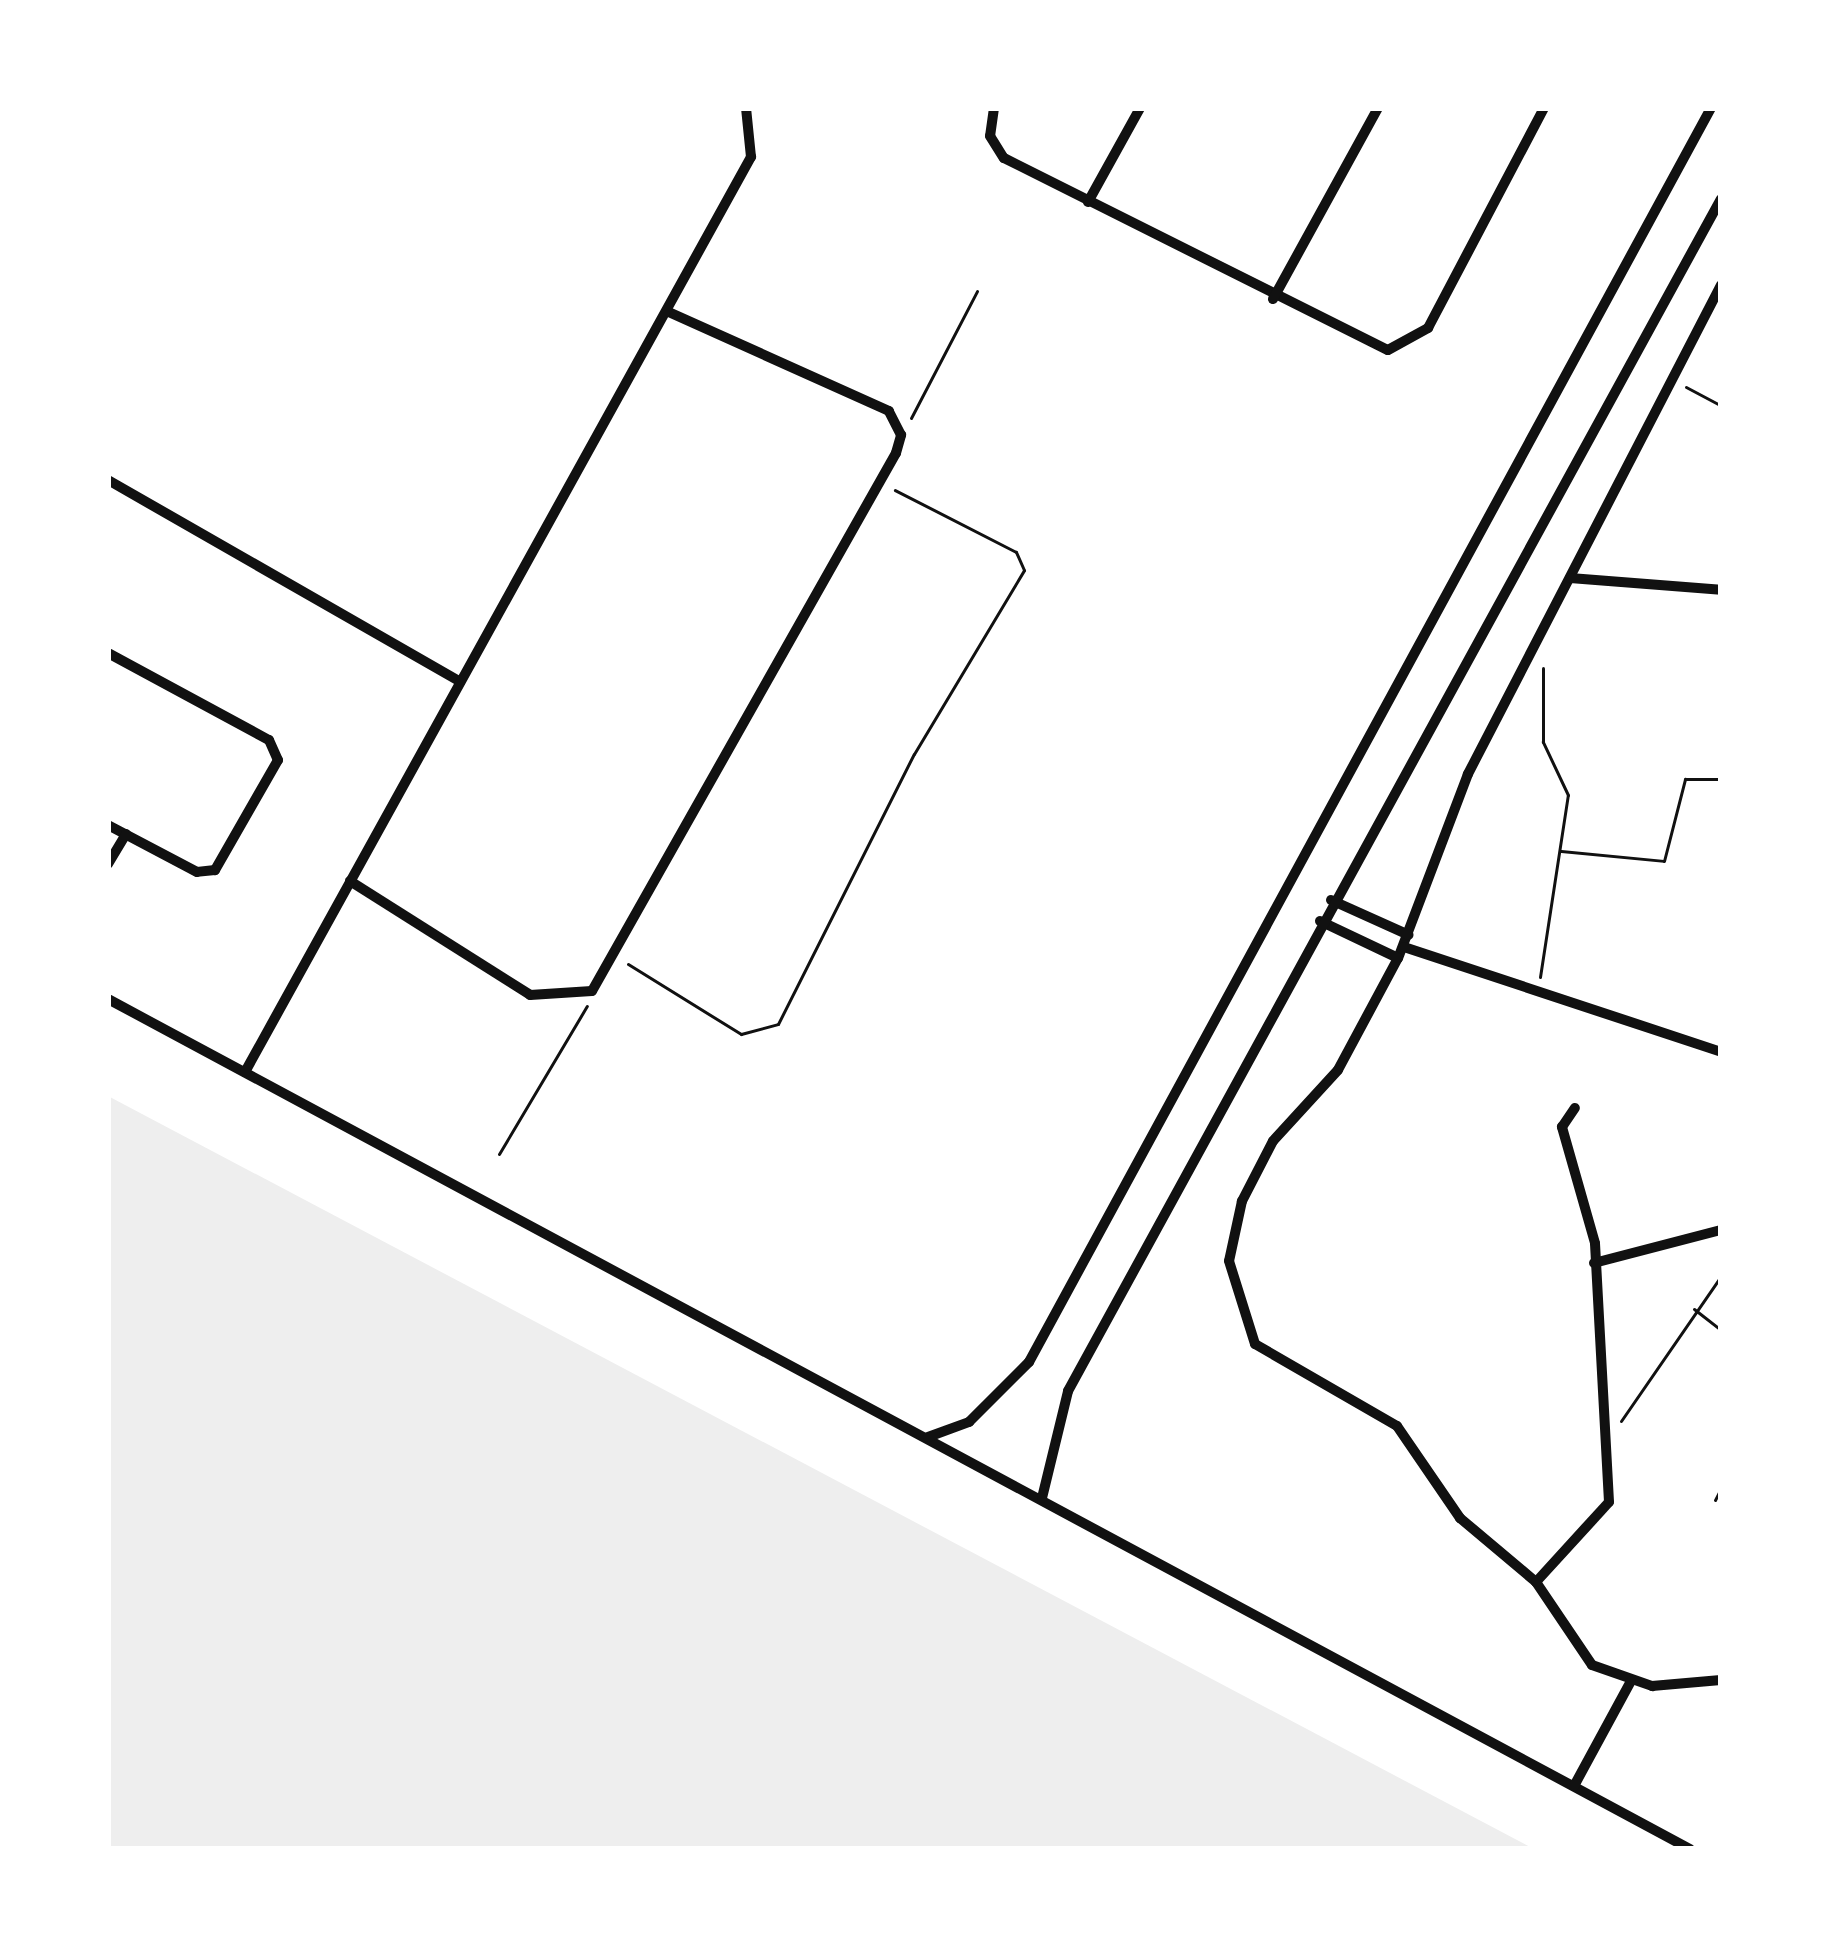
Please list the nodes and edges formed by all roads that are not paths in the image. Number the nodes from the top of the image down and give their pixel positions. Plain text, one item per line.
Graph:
1 (746, 108) edge
2 (994, 108) edge
3 (1140, 108) edge
4 (1378, 108) edge
5 (1524, 108) edge
6 (1716, 110) edge
7 (1541, 112) edge
8 (1721, 200) edge
9 (1088, 202) junction
10 (1721, 285) edge
11 (1273, 299) junction
12 (666, 310) junction
13 (108, 480) edge
14 (1570, 578) junction
15 (1721, 590) edge
16 (108, 653) edge
17 (460, 682) junction
18 (108, 825) edge
19 (125, 834) junction
20 (108, 864) edge
21 (350, 881) junction
22 (1331, 900) junction
23 (1320, 921) junction
24 (1404, 946) junction
25 (108, 999) edge
26 (1721, 1052) edge
27 (244, 1072) junction
28 (1576, 1108) dead end
29 (1721, 1230) edge
30 (1594, 1263) junction
31 (928, 1437) junction
32 (1042, 1498) junction
33 (1536, 1582) junction
34 (1721, 1680) edge
35 (1631, 1682) junction
36 (1574, 1786) junction
37 (1690, 1849) edge

1 - 12 street
2 - 9 street
3 - 9 street
4 - 11 street
5 - 7 street
6 - 31 street
7 - 11 street
8 - 22 street
9 - 11 street
10 - 14 street
12 - 17 street
12 - 21 street
13 - 17 street
14 - 15 street
14 - 24 street
16 - 19 street
17 - 21 street
18 - 19 street
19 - 20 street
21 - 27 street
22 - 23 street
22 - 24 street
23 - 24 street
23 - 32 street
24 - 26 street
24 - 33 street
25 - 27 street
27 - 31 street
28 - 30 street
29 - 30 street
30 - 33 street
31 - 32 street
32 - 36 street
33 - 35 street
34 - 35 street
35 - 36 street
36 - 37 street

